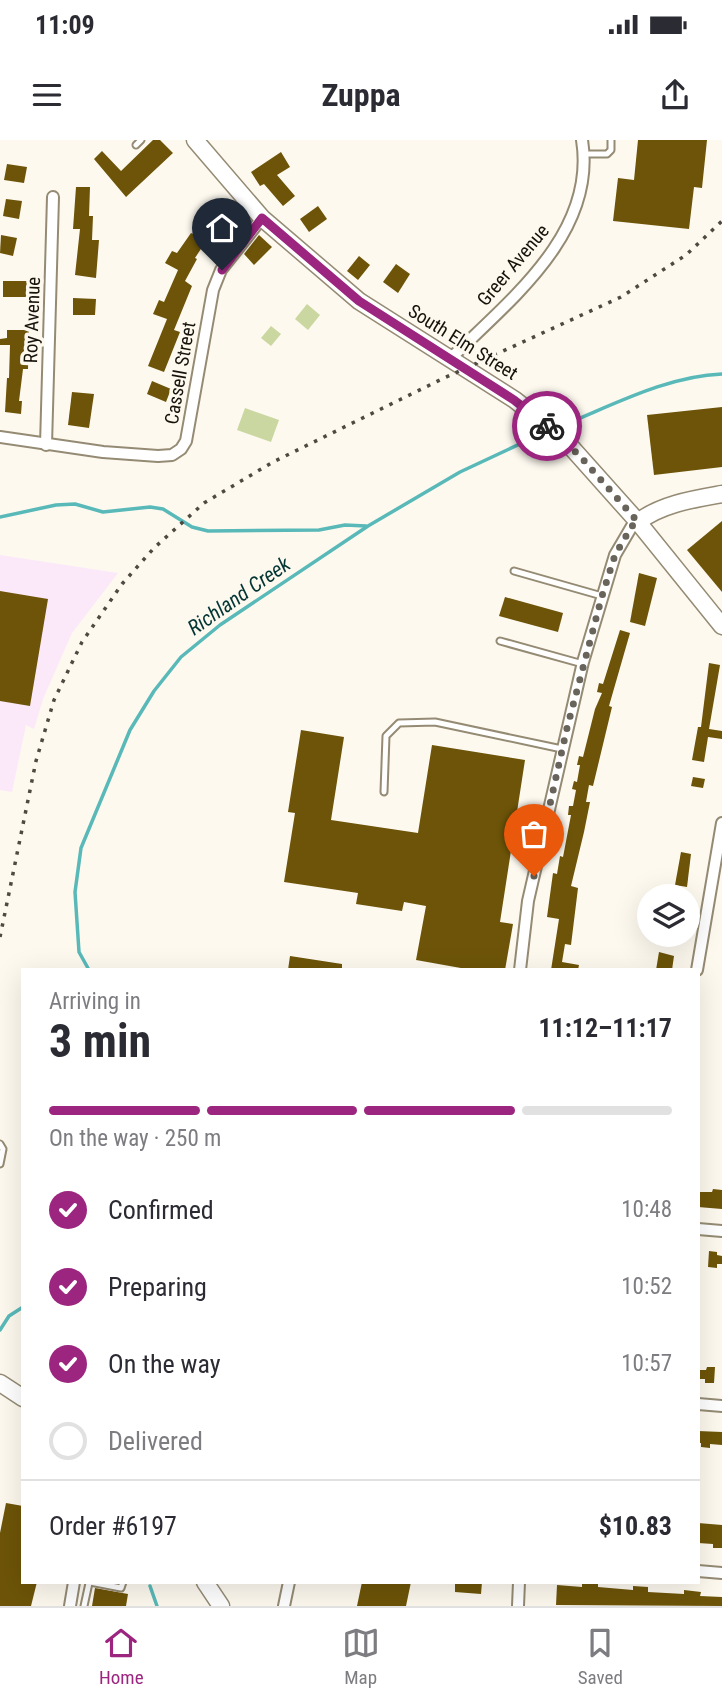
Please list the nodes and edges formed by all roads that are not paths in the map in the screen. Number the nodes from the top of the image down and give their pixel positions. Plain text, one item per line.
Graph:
1 (195, 140) edge
2 (582, 140) edge
3 (611, 140) edge
4 (584, 154) junction
5 (53, 197) dead end
6 (262, 218) junction
7 (451, 358) junction
8 (0, 437) edge
9 (46, 445) junction
10 (722, 494) edge
11 (638, 522) junction
12 (514, 571) dead end
13 (602, 596) junction
14 (722, 626) edge
15 (500, 641) dead end
16 (583, 664) junction
17 (562, 749) junction
18 (384, 792) dead end
19 (722, 823) edge
20 (520, 968) edge
21 (698, 968) edge
22 (0, 1144) edge
23 (0, 1164) edge
24 (700, 1229) edge
25 (722, 1231) edge
26 (0, 1383) edge
27 (21, 1397) edge
28 (700, 1404) edge
29 (722, 1406) edge
30 (700, 1571) edge
31 (722, 1573) edge
32 (74, 1584) edge
33 (90, 1584) edge
34 (100, 1584) edge
35 (122, 1584) edge
36 (206, 1584) edge
37 (289, 1584) edge
38 (519, 1584) edge
39 (70, 1606) edge
40 (84, 1606) edge
41 (221, 1606) edge
42 (284, 1606) edge
43 (518, 1606) edge

1 - 6 street, South Elm Street
2 - 4 street, Greer Avenue
3 - 4 lane
4 - 7 street, Greer Avenue
5 - 9 street, Roy Avenue
6 - 7 street, South Elm Street
6 - 9 street, Cassell Street
7 - 11 street, South Elm Street
8 - 9 street, Cassell Street
10 - 11 street
11 - 13 street
11 - 14 street, South Elm Street
12 - 13 lane
13 - 16 street
15 - 16 lane
16 - 17 street
17 - 18 lane
17 - 20 street
19 - 21 street
22 - 23 lane
24 - 25 street
26 - 27 street
28 - 29 street
30 - 31 street
32 - 39 street
33 - 40 lane
34 - 35 lane
36 - 41 street
37 - 42 street
38 - 43 street

